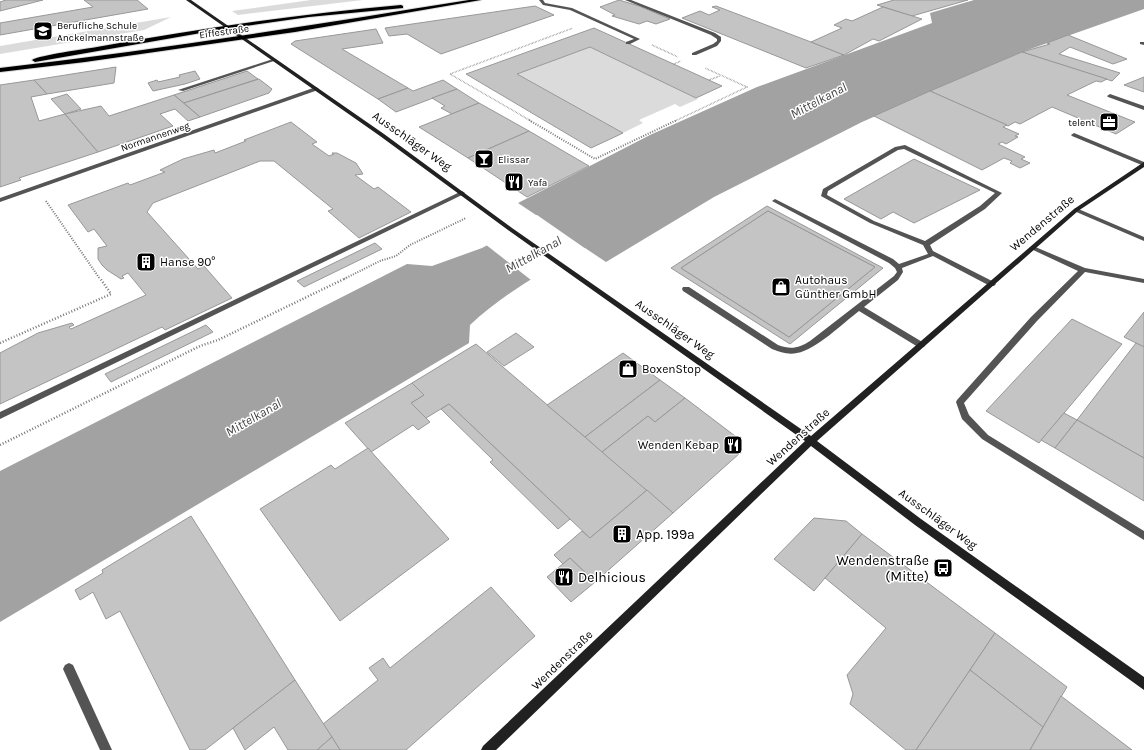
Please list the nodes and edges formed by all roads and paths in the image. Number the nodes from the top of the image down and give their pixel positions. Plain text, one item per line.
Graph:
1 (188, 0) edge
2 (478, 0) edge
3 (541, 0) edge
4 (627, 0) edge
5 (449, 4) junction
6 (594, 20) junction
7 (227, 27) junction
8 (243, 38) junction
9 (638, 39) junction
10 (628, 43) dead end
11 (694, 54) dead end
12 (275, 60) junction
13 (685, 60) dead end
14 (699, 66) dead end
15 (0, 67) edge
16 (0, 70) edge
17 (721, 75) junction
18 (709, 80) dead end
19 (316, 89) junction
20 (181, 90) dead end
21 (1110, 96) dead end
22 (1144, 108) edge
23 (1074, 135) dead end
24 (1144, 164) edge
25 (37, 187) junction
26 (462, 193) junction
27 (0, 200) edge
28 (775, 201) dead end
29 (1076, 210) junction
30 (450, 225) dead end
31 (1144, 239) edge
32 (926, 244) junction
33 (1033, 248) junction
34 (933, 254) junction
35 (898, 267) junction
36 (1083, 270) junction
37 (1144, 281) edge
38 (992, 284) junction
39 (686, 289) dead end
40 (859, 307) junction
41 (0, 343) edge
42 (921, 345) junction
43 (0, 416) edge
44 (811, 441) junction
45 (0, 445) edge
46 (1144, 536) edge
47 (69, 669) dead end
48 (1144, 684) edge
49 (106, 750) edge
50 (487, 750) edge

1 - 7 street, Ausschläger Weg
2 - 5 main road, Eiffestraße
3 - 6 street
4 - 11 street
5 - 7 main road, Eiffestraße
5 - 8 main road, Eiffestraße
6 - 9 street
6 - 17 path
7 - 8 street, Ausschläger Weg
7 - 15 main road, Eiffestraße
8 - 12 street, Ausschläger Weg
8 - 16 main road, Eiffestraße
9 - 10 street
9 - 13 path
12 - 19 street, Ausschläger Weg
12 - 20 street
14 - 17 path
17 - 18 path
19 - 25 street, Normannenweg
19 - 26 street, Ausschläger Weg
21 - 22 street
23 - 24 street
24 - 29 street, Wendenstraße
25 - 27 street, Normannenweg
25 - 41 path
26 - 43 street
26 - 44 street, Ausschläger Weg
28 - 35 street
29 - 31 street
29 - 33 street, Wendenstraße
30 - 45 path
32 - 32 street
32 - 34 street
33 - 36 street
33 - 38 street, Wendenstraße
34 - 35 street
34 - 38 street
35 - 40 street
36 - 37 street
36 - 46 street
38 - 42 street, Wendenstraße
39 - 40 street
40 - 42 street
42 - 44 street, Wendenstraße
44 - 48 street, Ausschläger Weg
44 - 50 street, Wendenstraße
47 - 49 street

